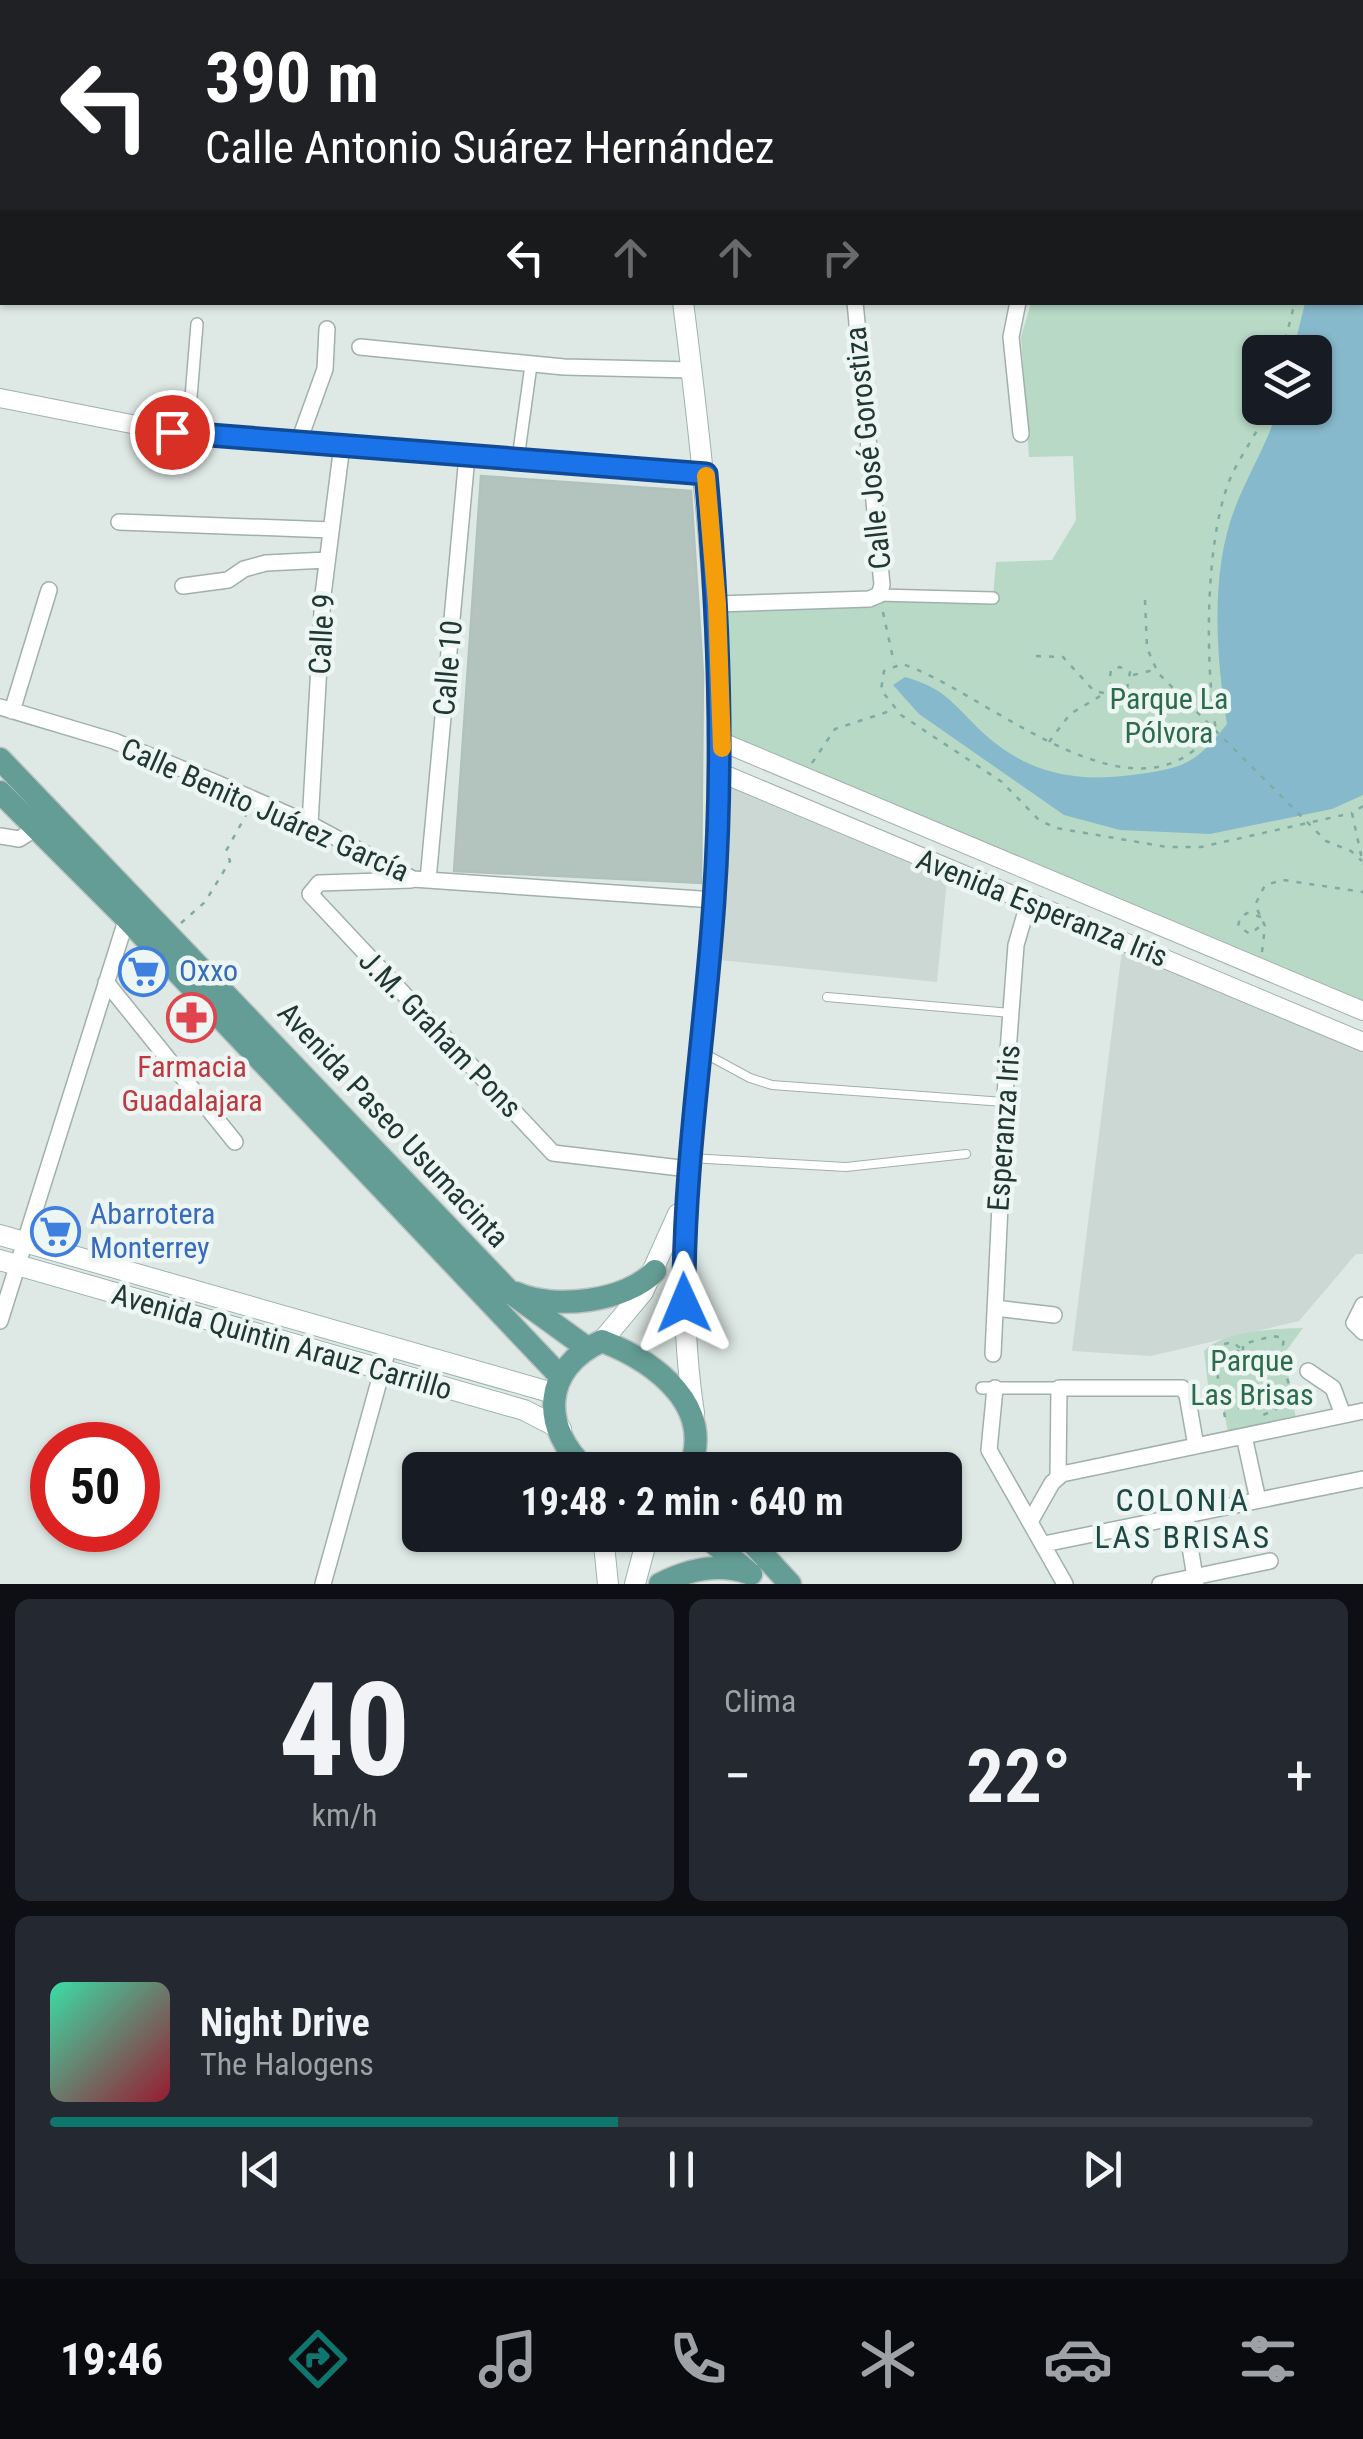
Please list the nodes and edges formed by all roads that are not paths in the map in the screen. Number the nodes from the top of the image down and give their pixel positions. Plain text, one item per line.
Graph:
1 (684, 305) edge
2 (855, 305) edge
3 (1017, 305) edge
4 (197, 324) dead end
5 (327, 328) dead end
6 (360, 347) dead end
7 (531, 364) junction
8 (692, 370) junction
9 (0, 398) edge
10 (188, 434) junction
11 (1021, 434) dead end
12 (299, 442) junction
13 (342, 445) junction
14 (467, 456) junction
15 (518, 459) junction
16 (706, 474) junction
17 (119, 522) dead end
18 (331, 530) junction
19 (327, 560) junction
20 (182, 586) dead end
21 (49, 590) dead end
22 (879, 594) junction
23 (993, 598) dead end
24 (717, 604) junction
25 (6, 709) edge
26 (722, 742) junction
27 (0, 759) edge
28 (721, 773) junction
29 (0, 792) edge
30 (310, 824) junction
31 (35, 829) junction
32 (0, 836) edge
33 (421, 880) junction
34 (714, 900) junction
35 (1028, 904) junction
36 (130, 908) junction
37 (1260, 968) junction
38 (106, 982) junction
39 (827, 996) dead end
40 (1254, 996) junction
41 (1363, 1011) edge
42 (1011, 1014) junction
43 (1363, 1042) edge
44 (702, 1052) junction
45 (1004, 1102) junction
46 (235, 1142) dead end
47 (966, 1154) dead end
48 (690, 1164) junction
49 (686, 1193) junction
50 (0, 1235) edge
51 (24, 1243) junction
52 (9, 1263) edge
53 (655, 1271) junction
54 (507, 1288) junction
55 (1363, 1305) edge
56 (994, 1308) junction
57 (1054, 1314) dead end
58 (0, 1320) edge
59 (1363, 1332) edge
60 (594, 1344) junction
61 (388, 1349) junction
62 (993, 1354) dead end
63 (1308, 1371) dead end
64 (382, 1372) junction
65 (556, 1384) junction
66 (989, 1388) joint
67 (1059, 1388) junction
68 (1363, 1412) edge
69 (1343, 1416) junction
70 (696, 1424) junction
71 (561, 1429) junction
72 (1237, 1432) junction
73 (1196, 1446) junction
74 (575, 1452) edge
75 (692, 1452) edge
76 (705, 1452) edge
77 (1058, 1476) junction
78 (1363, 1478) edge
79 (1258, 1500) junction
80 (1186, 1515) junction
81 (1031, 1520) junction
82 (1044, 1544) junction
83 (605, 1552) edge
84 (643, 1552) edge
85 (724, 1552) edge
86 (761, 1552) edge
87 (1270, 1561) dead end
88 (756, 1579) edge
89 (1196, 1580) edge
90 (323, 1584) edge
91 (608, 1584) edge
92 (634, 1584) edge
93 (660, 1584) edge
94 (790, 1584) edge
95 (1065, 1584) edge
96 (1160, 1584) edge

1 - 8 main road
2 - 22 street, Calle José Gorostiza
3 - 11 street
4 - 10 street
5 - 12 street
6 - 7 street
7 - 8 street
7 - 15 street
8 - 16 main road
9 - 10 street
10 - 12 street
12 - 13 street
13 - 14 street
13 - 18 street, Calle 9
14 - 15 street
14 - 33 street, Calle 10
15 - 16 street
16 - 24 main road
17 - 18 street
18 - 19 street, Calle 9
19 - 20 street
19 - 30 street, Calle 9
21 - 25 street
22 - 23 street
22 - 24 street
24 - 26 main road
25 - 30 street, Calle Benito Juárez García
26 - 28 main road
26 - 37 street, Avenida Esperanza Iris
27 - 36 main road, Avenida Paseo Usumacinta
28 - 34 main road
28 - 35 street, Avenida Esperanza Iris
29 - 31 main road, Avenida Paseo Usumacinta
30 - 33 street, Calle Benito Juárez García
31 - 32 street
31 - 36 main road, Avenida Paseo Usumacinta
33 - 34 street, Calle Benito Juárez García
33 - 48 street, J.M. Graham Pons
34 - 44 main road
35 - 40 street, Avenida Esperanza Iris
35 - 42 street, Esperanza Iris
36 - 38 street
36 - 54 main road, Avenida Paseo Usumacinta
36 - 65 main road, Avenida Paseo Usumacinta
37 - 40 street
37 - 41 street, Avenida Esperanza Iris
38 - 46 street
38 - 51 street
39 - 42 lane
40 - 43 street, Avenida Esperanza Iris
42 - 45 street, Esperanza Iris
44 - 45 lane
44 - 48 main road
45 - 56 street, Esperanza Iris
47 - 48 lane
48 - 49 main road
49 - 53 main road
49 - 70 main road
50 - 51 main road, Avenida Quintin Arauz Carrillo
51 - 52 street
51 - 61 main road, Avenida Quintin Arauz Carrillo
52 - 58 street
52 - 64 main road, Avenida Quintin Arauz Carrillo
53 - 54 main road
53 - 60 main road
54 - 60 main road, Avenida Paseo Usumacinta
55 - 59 street
56 - 57 street
56 - 62 street, Esperanza Iris
60 - 65 main road
60 - 70 main road, Avenida Paseo Usumacinta
61 - 64 street
61 - 65 main road, Avenida Quintin Arauz Carrillo
63 - 69 street
64 - 71 main road, Avenida Quintin Arauz Carrillo
64 - 90 street
65 - 71 main road
66 - 67 street
66 - 81 street
67 - 73 street
67 - 77 street
68 - 69 street
69 - 72 street
70 - 75 main road
70 - 76 main road
71 - 74 main road
72 - 73 street
72 - 79 street
73 - 77 street
77 - 81 street
78 - 79 street
79 - 80 street
80 - 82 street
80 - 89 street
81 - 82 street
82 - 95 street
83 - 91 main road
84 - 92 main road
85 - 88 main road
86 - 94 main road
87 - 89 street
88 - 93 main road
89 - 96 street

